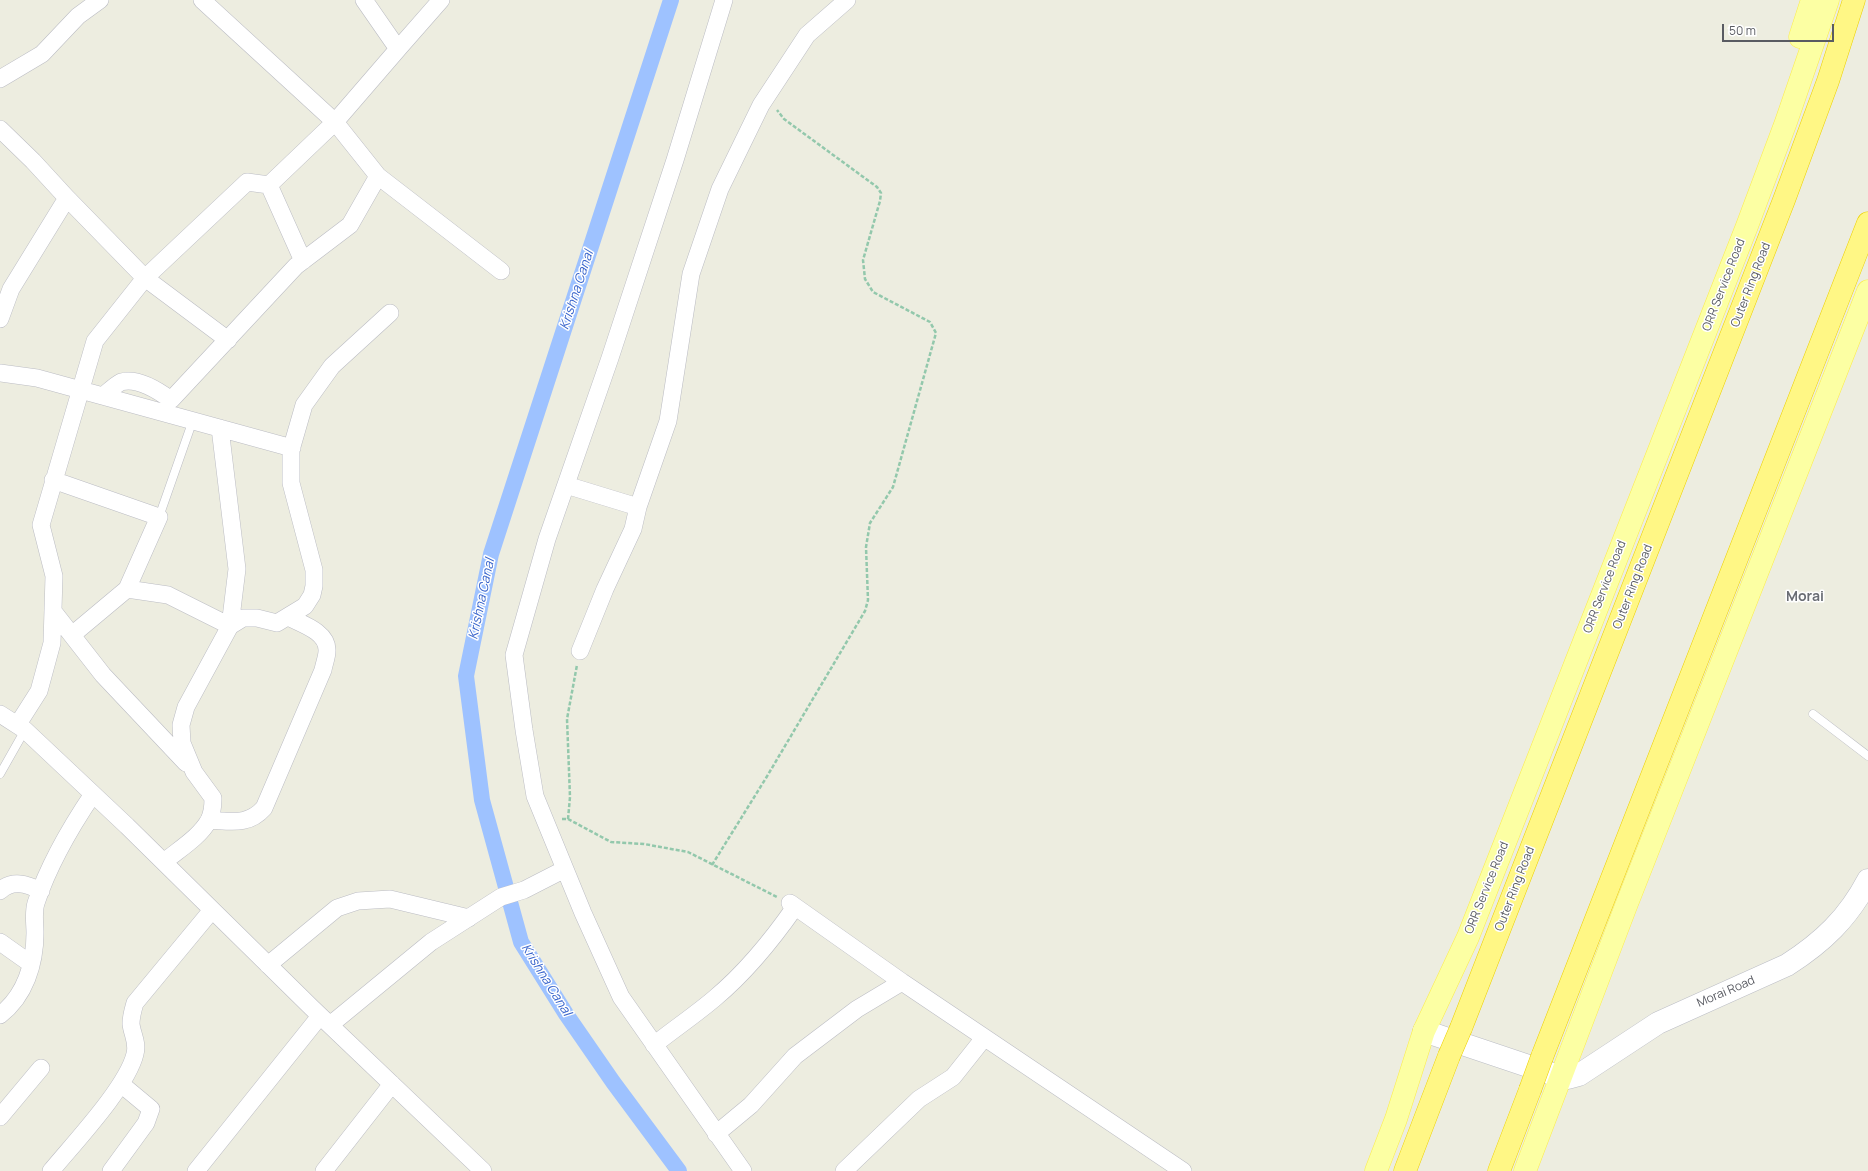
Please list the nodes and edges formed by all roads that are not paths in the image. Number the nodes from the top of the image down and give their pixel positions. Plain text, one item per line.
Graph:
1 (100, 0) edge
2 (202, 0) edge
3 (364, 0) edge
4 (441, 0) edge
5 (724, 0) edge
6 (847, 0) edge
7 (1812, 0) edge
8 (1828, 0) edge
9 (1854, 0) edge
10 (398, 49) junction
11 (0, 79) edge
12 (335, 122) junction
13 (1786, 122) junction
14 (0, 130) edge
15 (378, 176) junction
16 (269, 185) junction
17 (67, 198) junction
18 (1868, 222) edge
19 (303, 261) junction
20 (501, 271) dead end
21 (145, 278) junction
22 (1868, 291) edge
23 (390, 313) dead end
24 (0, 319) edge
25 (228, 340) junction
26 (0, 374) edge
27 (82, 390) junction
28 (103, 396) junction
29 (193, 420) junction
30 (220, 428) junction
31 (292, 448) junction
32 (53, 480) junction
33 (566, 485) junction
34 (638, 507) junction
35 (159, 517) junction
36 (127, 589) junction
37 (53, 611) junction
38 (288, 617) junction
39 (230, 626) junction
40 (72, 635) junction
41 (580, 651) road end
42 (0, 714) edge
43 (1813, 714) dead end
44 (21, 727) junction
45 (1868, 756) edge
46 (194, 772) junction
47 (0, 774) edge
48 (92, 794) junction
49 (209, 820) junction
50 (164, 862) junction
51 (565, 869) junction
52 (1868, 880) edge
53 (0, 892) edge
54 (41, 892) junction
55 (212, 910) junction
56 (469, 918) junction
57 (0, 942) edge
58 (31, 964) junction
59 (268, 965) junction
60 (902, 982) junction
61 (0, 1015) edge
62 (325, 1021) junction
63 (1424, 1031) junction
64 (984, 1038) junction
65 (654, 1045) junction
66 (40, 1068) dead end
67 (1561, 1077) junction
68 (120, 1084) junction
69 (392, 1084) junction
70 (0, 1117) edge
71 (716, 1134) junction
72 (474, 1168) edge
73 (51, 1171) edge
74 (111, 1171) edge
75 (196, 1171) edge
76 (324, 1171) edge
77 (743, 1171) edge
78 (844, 1171) edge
79 (1183, 1171) edge
80 (1376, 1171) edge
81 (1405, 1171) edge
82 (1499, 1171) edge
83 (1524, 1171) edge

1 - 11 street
2 - 12 street
3 - 10 street
4 - 10 street
5 - 33 street
6 - 34 street
7 - 13 main road
8 - 13 main road, ORR Service Road
9 - 81 highway, Outer Ring Road, bridge
10 - 12 street
12 - 15 street
12 - 16 street
13 - 63 main road, ORR Service Road
14 - 17 street
15 - 19 street
15 - 20 street
16 - 19 street
16 - 21 street
17 - 21 street
17 - 24 street
18 - 82 highway, bridge
19 - 25 street
21 - 25 street
21 - 27 street
22 - 67 main road
23 - 31 street
25 - 28 street
26 - 27 street
27 - 28 street
27 - 32 street
28 - 29 street
29 - 30 street
29 - 35 lane
30 - 31 street
30 - 39 street
31 - 38 street
32 - 35 street
32 - 37 street
33 - 34 street
33 - 51 street
34 - 41 street
35 - 36 street
36 - 39 street
36 - 40 street
37 - 40 street
37 - 44 street
38 - 39 street
38 - 49 street
39 - 46 street
40 - 46 street
42 - 44 street
43 - 45 lane
44 - 47 lane
44 - 48 street
46 - 49 street
48 - 50 street
48 - 54 street
49 - 50 street
50 - 55 street
51 - 56 street
51 - 65 street
52 - 67 street, Morai Road
53 - 54 street
54 - 58 street
55 - 59 street
55 - 68 street
56 - 59 street
56 - 62 street
57 - 58 street
58 - 61 street
59 - 62 street
60 - 64 street
60 - 65 street
60 - 71 street
62 - 69 street
62 - 75 street
63 - 67 street
63 - 80 main road, ORR Service Road
64 - 78 street
64 - 79 street
65 - 71 street
66 - 70 street
67 - 83 main road
68 - 73 street
68 - 74 street
69 - 72 street
69 - 76 street
71 - 77 street

